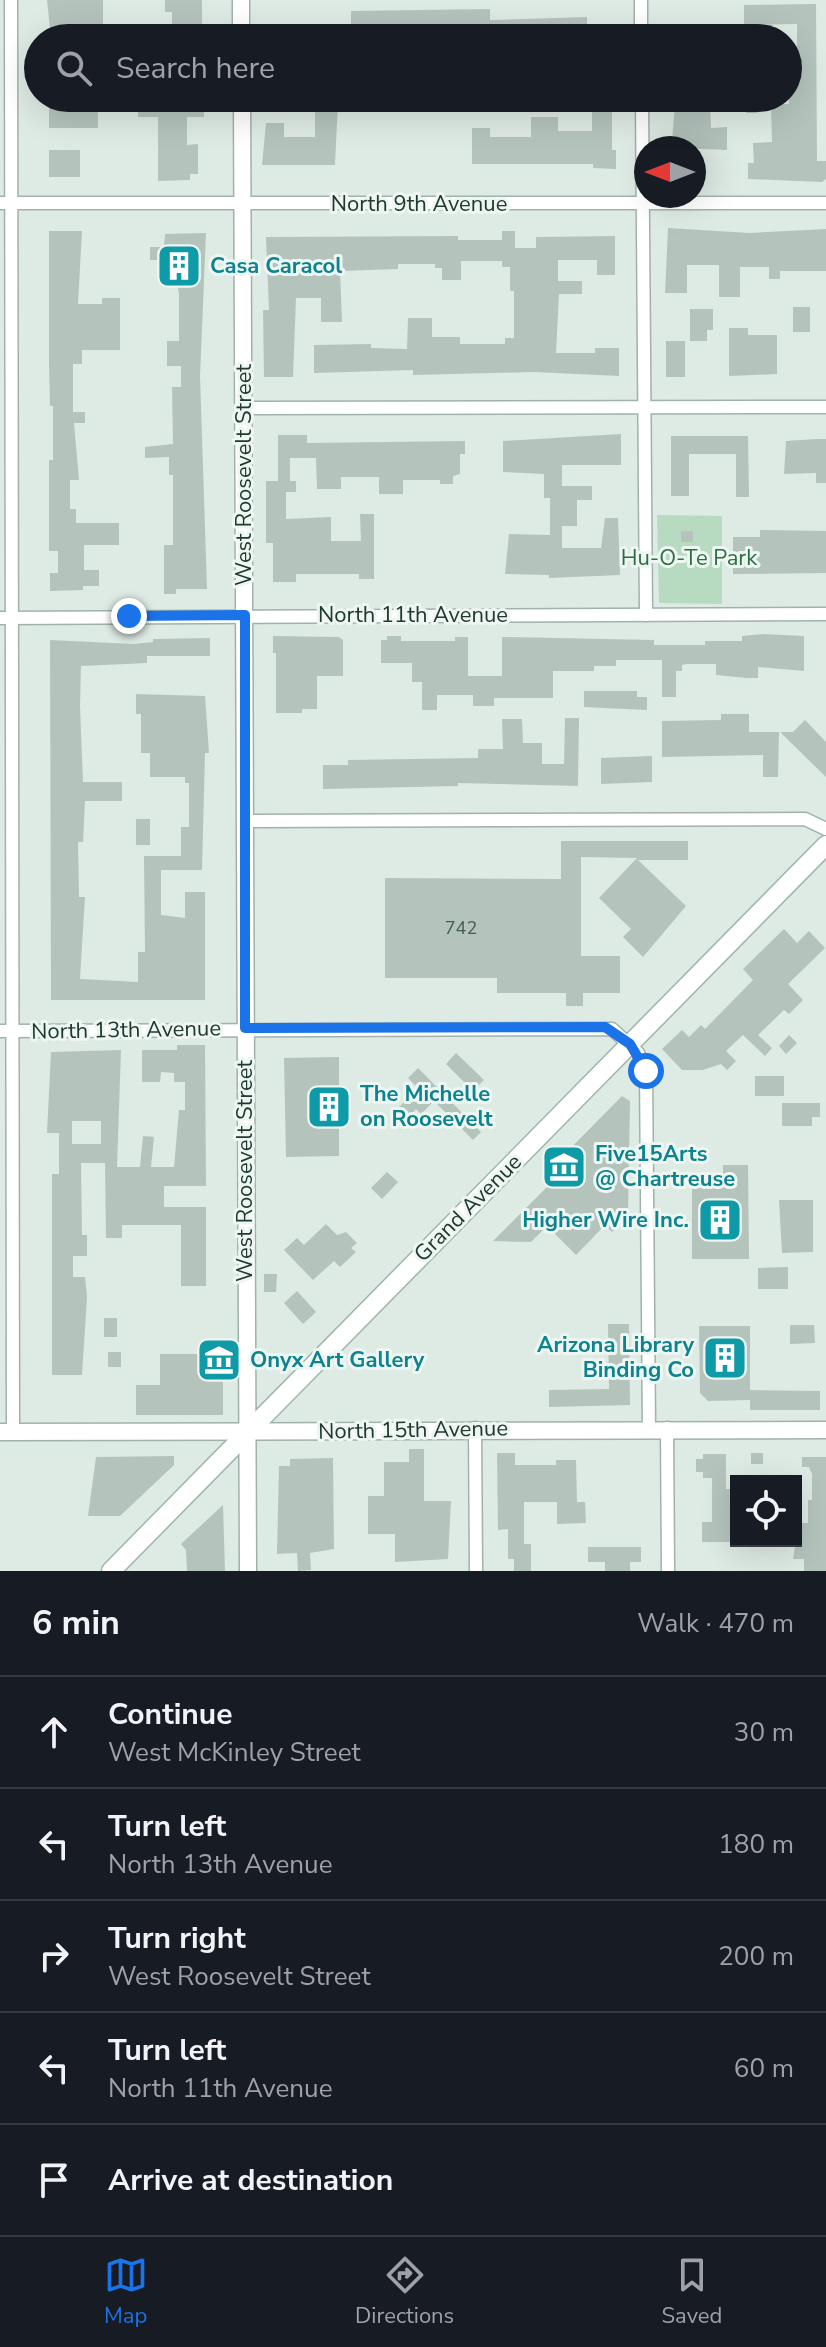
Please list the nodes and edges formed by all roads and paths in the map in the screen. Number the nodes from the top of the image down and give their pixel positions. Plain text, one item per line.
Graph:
1 (11, 0) edge
2 (241, 0) edge
3 (641, 0) edge
4 (241, 24) edge
5 (641, 24) edge
6 (242, 112) edge
7 (642, 112) edge
8 (642, 136) edge
9 (634, 203) edge
10 (706, 203) edge
11 (826, 203) edge
12 (242, 205) junction
13 (4, 206) edge
14 (643, 208) edge
15 (826, 407) edge
16 (244, 408) junction
17 (644, 408) junction
18 (826, 614) edge
19 (245, 615) junction
20 (646, 615) junction
21 (0, 618) edge
22 (15, 618) junction
23 (246, 821) junction
24 (826, 829) edge
25 (826, 845) edge
26 (245, 1028) junction
27 (0, 1031) edge
28 (14, 1031) junction
29 (630, 1044) junction
30 (475, 1428) junction
31 (667, 1428) junction
32 (649, 1429) junction
33 (826, 1430) edge
34 (7, 1432) edge
35 (247, 1432) junction
36 (111, 1571) edge
37 (248, 1571) edge
38 (476, 1571) edge
39 (668, 1571) edge

1 - 13 street
2 - 4 street
3 - 5 street
6 - 12 street, West Roosevelt Street
7 - 8 street
9 - 12 street, North 9th Avenue
10 - 11 street, North 9th Avenue
12 - 13 street, North 9th Avenue
12 - 16 street, West Roosevelt Street
13 - 22 street
14 - 17 street
15 - 17 street
16 - 17 street
16 - 19 street, West Roosevelt Street
17 - 20 street
18 - 20 street, North 11th Avenue
19 - 20 street, North 11th Avenue
19 - 22 street, North 11th Avenue
19 - 23 street, West Roosevelt Street
21 - 22 street, North 11th Avenue
22 - 28 street
23 - 24 street
23 - 26 street, West Roosevelt Street
25 - 29 main road, Grand Avenue
26 - 28 street, North 13th Avenue
26 - 29 street, North 13th Avenue
26 - 35 street, West Roosevelt Street
27 - 28 street, North 13th Avenue
28 - 34 street
29 - 32 street
29 - 35 main road, Grand Avenue
30 - 32 street, North 15th Avenue
30 - 35 street, North 15th Avenue
30 - 38 street
31 - 32 street, North 15th Avenue
31 - 33 street, North 15th Avenue
31 - 39 street
34 - 35 street, North 15th Avenue
35 - 36 main road, Grand Avenue
35 - 37 street, West Roosevelt Street

